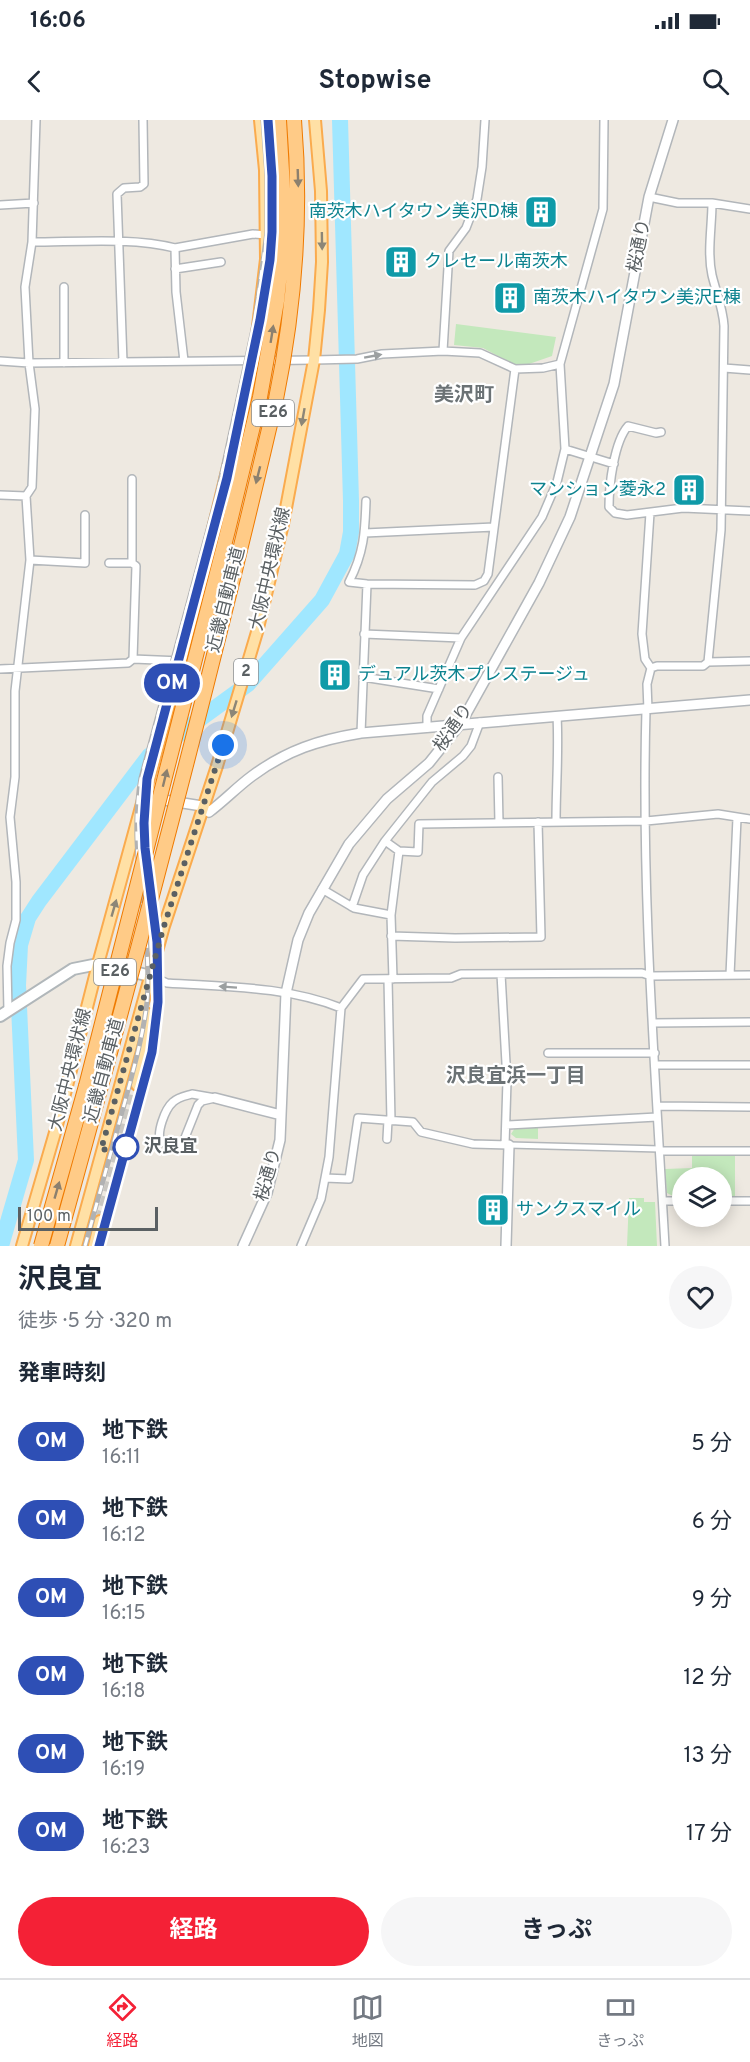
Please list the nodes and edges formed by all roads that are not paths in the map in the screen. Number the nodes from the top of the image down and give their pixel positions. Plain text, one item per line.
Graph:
1 (36, 120) edge
2 (143, 120) edge
3 (260, 120) edge
4 (279, 120) edge
5 (294, 120) edge
6 (315, 120) edge
7 (485, 120) edge
8 (604, 120) edge
9 (673, 120) edge
10 (649, 197) junction
11 (34, 203) junction
12 (712, 203) junction
13 (0, 205) edge
14 (750, 209) edge
15 (267, 235) junction
16 (32, 242) junction
17 (118, 242) junction
18 (175, 248) junction
19 (221, 262) dead end
20 (175, 269) junction
21 (64, 287) dead end
22 (443, 351) junction
23 (254, 360) junction
24 (314, 360) junction
25 (0, 361) edge
26 (123, 362) junction
27 (184, 362) junction
28 (29, 363) junction
29 (64, 363) junction
30 (560, 364) junction
31 (724, 368) junction
32 (514, 369) junction
33 (750, 370) edge
34 (661, 432) dead end
35 (565, 449) junction
36 (591, 456) junction
37 (614, 464) junction
38 (132, 479) dead end
39 (0, 495) edge
40 (26, 496) junction
41 (366, 501) dead end
42 (721, 509) junction
43 (750, 511) edge
44 (650, 513) junction
45 (86, 515) dead end
46 (494, 528) junction
47 (365, 533) junction
48 (30, 560) junction
49 (109, 563) dead end
50 (132, 563) junction
51 (366, 584) junction
52 (364, 634) junction
53 (461, 638) junction
54 (133, 659) junction
55 (181, 661) junction
56 (750, 661) edge
57 (708, 662) junction
58 (18, 668) junction
59 (651, 668) junction
60 (0, 669) edge
61 (363, 677) junction
62 (439, 689) junction
63 (750, 700) edge
64 (647, 710) junction
65 (557, 716) junction
66 (480, 722) junction
67 (460, 723) junction
68 (427, 728) junction
69 (361, 733) junction
70 (498, 777) dead end
71 (145, 796) junction
72 (202, 806) junction
73 (737, 818) junction
74 (750, 819) edge
75 (646, 821) junction
76 (538, 822) junction
77 (556, 822) junction
78 (499, 823) junction
79 (385, 841) junction
80 (399, 851) junction
81 (322, 889) junction
82 (352, 907) junction
83 (391, 915) junction
84 (391, 936) junction
85 (98, 964) junction
86 (501, 974) junction
87 (730, 975) junction
88 (750, 975) edge
89 (151, 976) junction
90 (651, 976) junction
91 (391, 979) junction
92 (147, 988) junction
93 (286, 993) junction
94 (342, 1008) junction
95 (6, 1012) edge
96 (750, 1022) edge
97 (653, 1023) junction
98 (548, 1053) dead end
99 (655, 1053) junction
100 (656, 1065) junction
101 (750, 1065) edge
102 (137, 1085) tunnel mouth
103 (215, 1098) junction
104 (658, 1106) junction
105 (750, 1107) edge
106 (281, 1115) junction
107 (657, 1117) junction
108 (389, 1121) junction
109 (506, 1125) junction
110 (387, 1139) dead end
111 (507, 1145) junction
112 (660, 1150) junction
113 (750, 1151) edge
114 (325, 1178) junction
115 (663, 1201) junction
116 (672, 1201) edge
117 (732, 1201) edge
118 (750, 1201) edge
119 (100, 1221) tunnel mouth
120 (22, 1246) edge
121 (42, 1246) edge
122 (57, 1246) edge
123 (76, 1246) edge
124 (94, 1246) edge
125 (243, 1246) edge
126 (301, 1246) edge
127 (506, 1246) edge
128 (665, 1246) edge

1 - 11 street
2 - 17 street
3 - 15 main road, 大阪中央環状線
121 -> 4 highway, 近畿自動車道 / E26, bridge
5 -> 122 highway, 近畿自動車道 / E26, bridge
6 -> 24 main road, 大阪中央環状線 / 2
7 - 22 street
8 - 30 street
9 - 10 street, 桜通り
10 - 12 street
10 - 36 street, 桜通り
11 - 13 street
11 - 16 street
12 - 14 street
12 - 31 street
15 - 18 street
15 - 23 main road, 大阪中央環状線
16 - 17 street
16 - 28 street
17 - 18 street
17 - 26 street
18 - 20 street
19 - 20 street
20 - 27 street
21 - 29 street
24 -> 22 street
22 - 32 street
23 - 24 street
23 - 27 street
23 - 55 main road, 大阪中央環状線
24 -> 72 main road, 大阪中央環状線 / 2
25 - 28 street
26 - 27 street
26 - 29 street
28 - 29 street
28 - 40 street
30 - 32 street
30 - 35 street
31 - 33 street
31 - 42 street
32 - 46 street
34 - 37 street
35 - 36 street
35 - 53 street
36 - 37 street
36 - 67 street, 桜通り
37 - 44 street
38 - 50 street
39 - 40 street
40 - 48 street
41 - 47 street
42 - 43 street
42 - 44 street
42 - 57 street
44 - 59 street
45 - 48 street
46 - 47 street
46 - 51 street
47 - 51 street
48 - 58 street
49 - 50 street
50 - 54 street
51 - 52 street
52 - 53 street
52 - 61 street
53 - 62 street
54 - 55 street
54 - 58 street
55 - 71 main road, 大阪中央環状線
56 - 57 street
57 - 59 street
58 - 60 street
58 - 95 street
59 - 64 street
61 - 62 street
61 - 69 street
62 - 68 street
63 - 64 street
64 - 65 street
64 - 75 street
65 - 66 street
65 - 77 street
66 - 67 street
66 - 79 street
67 - 68 street
67 - 81 street, 桜通り
68 - 69 street
69 - 72 street
70 - 78 street
71 - 72 street
85 -> 71 main road, 大阪中央環状線
72 - 89 main road, 大阪中央環状線 / 2
73 - 74 street
73 - 75 street
73 - 87 street
75 - 77 street
75 - 90 street
76 - 77 street
76 - 78 street
76 - 84 street
78 - 80 street
79 - 80 street
79 - 82 street
80 - 83 street
81 - 82 street
81 - 93 street, 桜通り
82 - 83 street
83 - 84 street
84 - 91 street
85 - 89 main road
85 - 95 main road
85 - 120 main road, 大阪中央環状線
86 - 90 street
86 - 91 street
86 - 109 street
87 - 88 street
87 - 90 street
89 - 92 main road, 大阪中央環状線 / 2
93 -> 89 street
90 - 97 street
91 - 94 street
91 - 108 street
92 - 102 main road, 2
92 - 123 main road, 大阪中央環状線 / 2
93 - 94 street
93 - 106 street, 桜通り
94 - 114 street
96 - 97 street
97 - 99 street
98 - 99 street
99 - 100 street
100 - 101 street
100 - 104 street
103 - 103 street
103 - 106 street
104 - 105 street
104 - 107 street
106 - 125 street, 桜通り
107 - 109 street
107 - 112 street
108 - 110 street
108 - 111 street
108 - 114 street
109 - 111 street
111 - 112 street
111 - 127 street
112 - 113 street
112 - 115 street
114 - 126 street
115 - 116 street
115 - 128 street
117 - 118 street
119 - 124 main road

